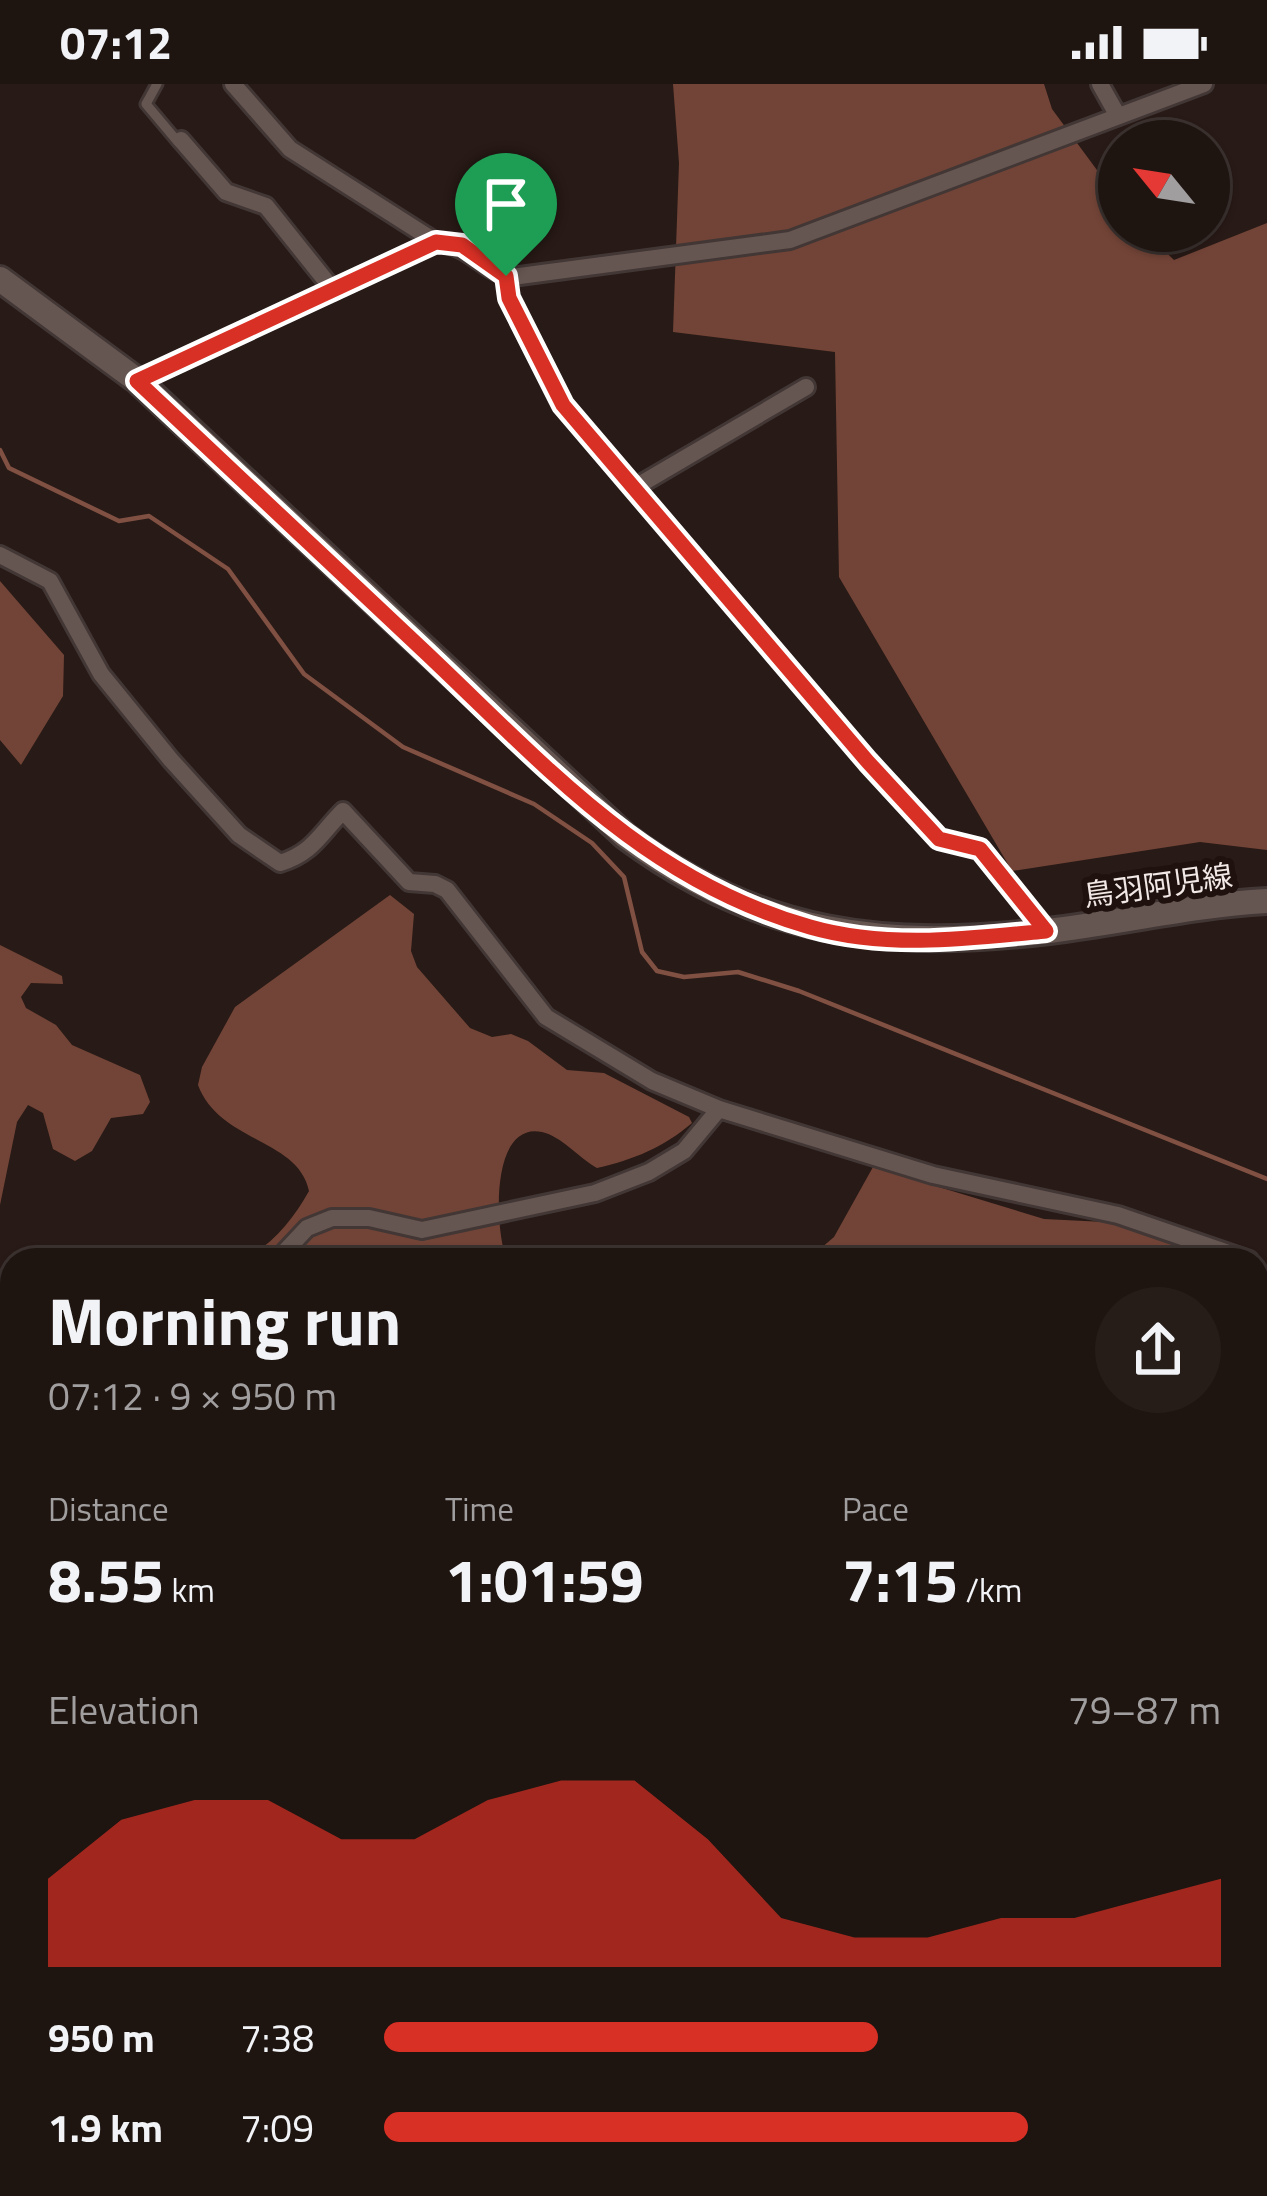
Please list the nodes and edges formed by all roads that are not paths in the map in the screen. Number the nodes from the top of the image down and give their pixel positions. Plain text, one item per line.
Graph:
1 (157, 84) edge
2 (233, 84) edge
3 (1100, 84) edge
4 (1204, 84) edge
5 (1118, 116) junction
6 (182, 140) joint
7 (436, 242) junction
8 (506, 276) junction
9 (0, 279) edge
10 (334, 290) junction
11 (137, 381) junction
12 (806, 387) dead end
13 (634, 488) junction
14 (0, 555) edge
15 (1267, 901) edge
16 (1046, 931) junction
17 (719, 1108) junction
18 (289, 1248) edge
19 (1215, 1248) edge

1 - 6 lane
2 - 7 street
3 - 5 street
4 - 5 street
5 - 8 street
6 - 10 street
7 - 8 street
7 - 10 street
8 - 13 street
9 - 11 main road, 鳥羽阿児線
10 - 11 street
11 - 16 main road, 鳥羽阿児線
12 - 13 street
13 - 16 street
14 - 17 street
15 - 16 main road, 鳥羽阿児線
17 - 18 street
17 - 19 street

